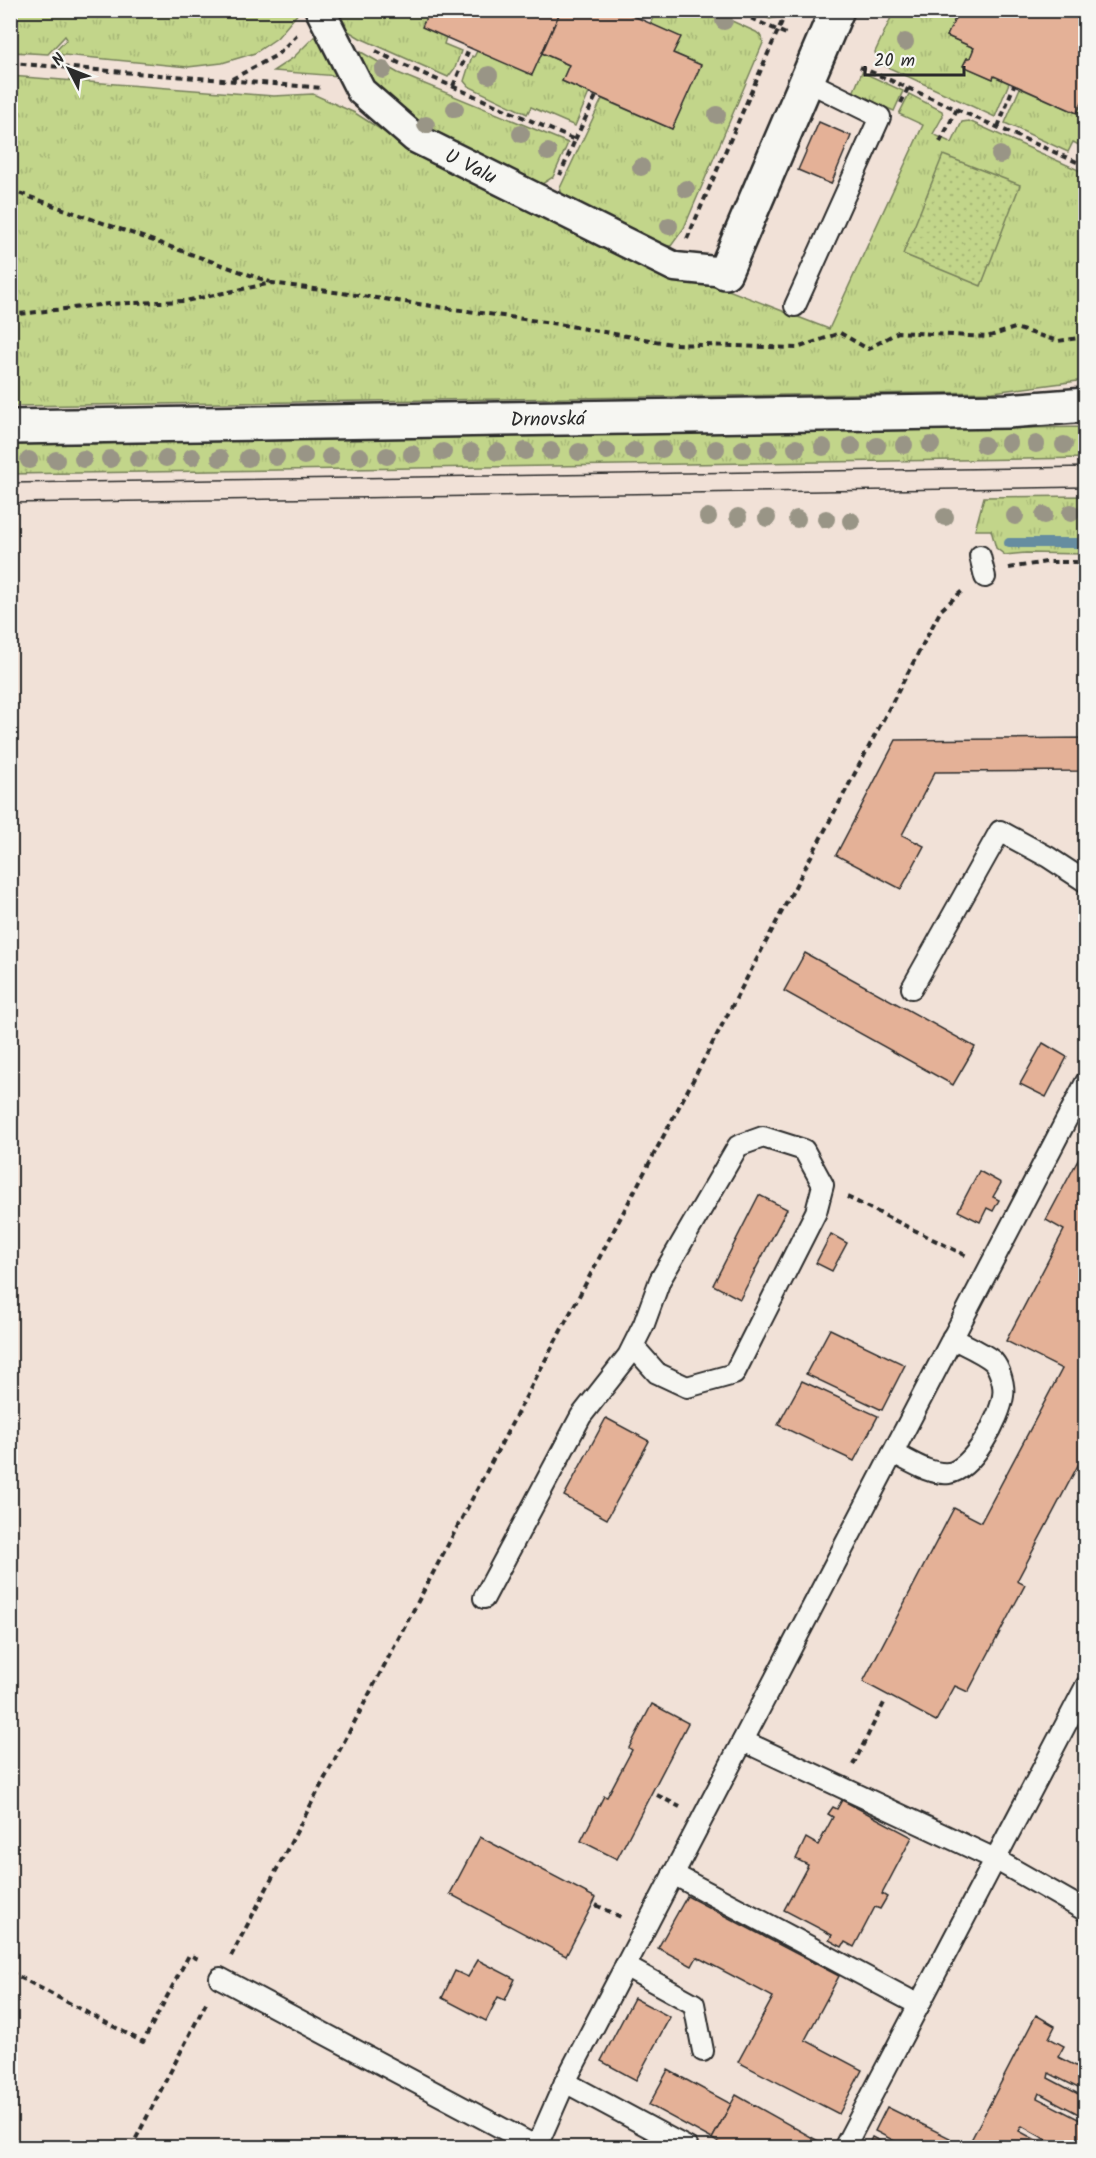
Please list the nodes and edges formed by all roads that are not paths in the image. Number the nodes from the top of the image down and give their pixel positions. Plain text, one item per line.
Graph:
1 (837, 10) edge
2 (316, 23) edge
3 (807, 81) junction
4 (725, 272) joint
5 (795, 306) dead end
6 (1086, 405) edge
7 (10, 427) edge
8 (980, 556) dead end
9 (985, 577) road end
10 (1086, 882) edge
11 (912, 988) dead end
12 (1086, 1082) edge
13 (952, 1338) junction
14 (633, 1346) junction
15 (893, 1453) junction
16 (484, 1598) dead end
17 (1086, 1686) edge
18 (743, 1741) junction
19 (995, 1859) junction
20 (673, 1874) junction
21 (1086, 1911) edge
22 (626, 1966) junction
23 (221, 1974) road end
24 (919, 2005) junction
25 (704, 2051) dead end
26 (565, 2082) junction
27 (537, 2147) edge
28 (688, 2148) edge
29 (844, 2148) edge

1 - 3 main road, U Valu
2 - 4 street, U Valu
3 - 4 main road, U Valu
3 - 5 lane
6 - 7 main road, Drnovská
8 - 9 lane
10 - 11 lane
12 - 13 lane
13 - 15 lane
13 - 15 lane
14 - 14 lane
14 - 16 lane
15 - 18 lane
17 - 19 lane
18 - 19 lane
18 - 20 lane
19 - 21 lane
19 - 24 lane
20 - 22 lane
20 - 24 lane
22 - 25 lane
22 - 26 lane
23 - 27 lane
24 - 29 lane
26 - 27 lane
26 - 28 lane

